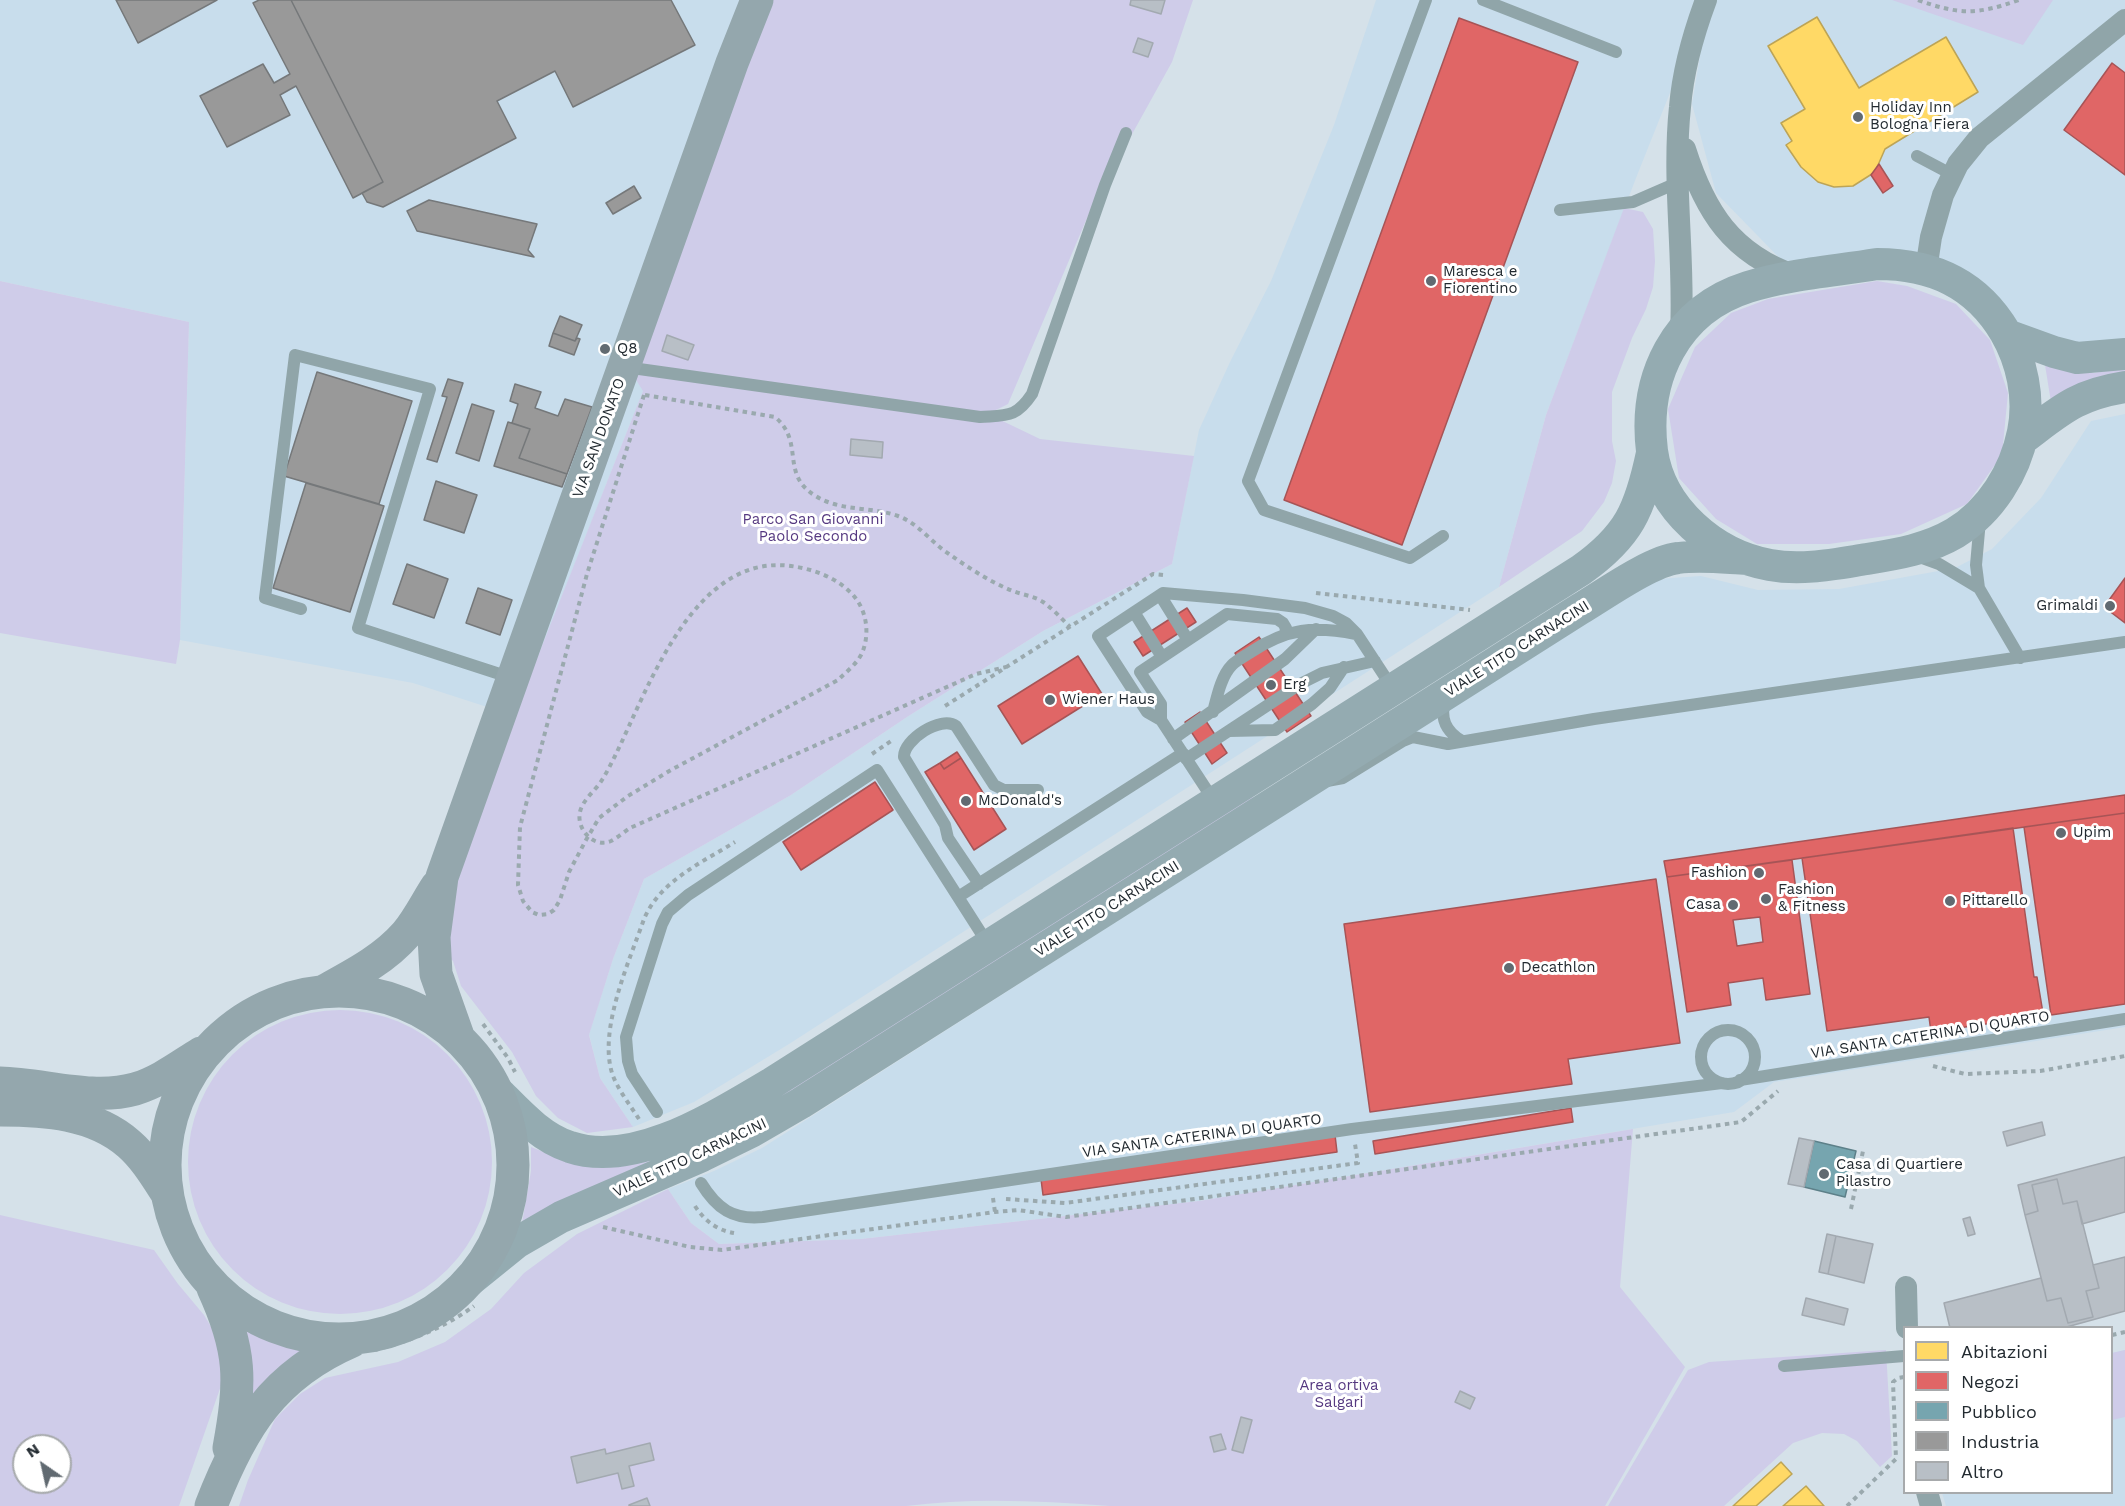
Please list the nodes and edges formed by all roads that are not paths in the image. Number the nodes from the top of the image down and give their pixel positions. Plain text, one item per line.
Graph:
1 (757, 0) edge
2 (1426, 0) edge
3 (1483, 0) edge
4 (1706, 0) edge
5 (2121, 28) edge
6 (1616, 52) dead end
7 (1678, 128) junction
8 (1126, 133) dead end
9 (1917, 156) dead end
10 (1953, 175) junction
11 (1679, 182) junction
12 (1560, 210) dead end
13 (1926, 270) junction
14 (1797, 276) junction
15 (1681, 333) junction
16 (2007, 335) junction
17 (2125, 354) edge
18 (628, 384) junction
19 (2125, 387) edge
20 (2021, 440) junction
21 (1652, 453) junction
22 (1981, 512) junction
23 (1443, 536) dead end
24 (1908, 552) junction
25 (1747, 560) junction
26 (1979, 588) junction
27 (1160, 595) junction
28 (301, 609) dead end
29 (1134, 612) junction
30 (1316, 629) junction
31 (1285, 634) junction
32 (1358, 634) junction
33 (1188, 640) junction
34 (2125, 642) edge
35 (1162, 657) junction
36 (2020, 658) junction
37 (1375, 661) junction
38 (1344, 668) junction
39 (513, 679) junction
40 (1393, 689) junction
41 (1447, 694) junction
42 (1213, 712) junction
43 (1161, 720) junction
44 (1228, 731) junction
45 (1173, 739) junction
46 (1462, 741) junction
47 (1184, 756) junction
48 (1302, 786) junction
49 (1038, 790) dead end
50 (1215, 802) junction
51 (442, 877) junction
52 (979, 884) junction
53 (958, 897) junction
54 (989, 945) junction
55 (323, 991) junction
56 (2125, 1019) edge
57 (458, 1036) junction
58 (210, 1047) junction
59 (1740, 1080) junction
60 (0, 1083) edge
61 (1722, 1083) junction
62 (498, 1092) junction
63 (0, 1110) edge
64 (657, 1112) dead end
65 (701, 1183) dead end
66 (166, 1192) junction
67 (469, 1281) junction
68 (211, 1284) junction
69 (1906, 1287) dead end
70 (1907, 1326) edge
71 (359, 1338) junction
72 (1903, 1356) edge
73 (1784, 1366) dead end
74 (226, 1466) junction
75 (211, 1506) edge

1 - 18 main road, VIA SAN DONATO
2 - 23 lane
3 - 6 lane
4 - 7 street
5 - 10 street
7 - 11 street
7 - 14 street
8 - 18 lane
9 - 10 lane
10 - 13 street
11 - 12 lane
11 - 15 street
13 - 14 main road
13 - 16 main road
14 - 15 main road
15 - 21 main road
16 - 17 main road
16 - 20 main road
18 - 39 main road, VIA SAN DONATO
19 - 20 main road
20 - 22 main road
21 - 25 main road
21 - 40 main road, VIALE TITO CARNACINI
22 - 24 main road
22 - 26 lane
24 - 25 main road
24 - 26 lane
25 - 41 main road, VIALE TITO CARNACINI
26 - 36 lane
27 - 29 lane
27 - 32 lane
27 - 33 lane
28 - 39 lane
29 - 35 lane
29 - 43 lane
30 - 31 lane
30 - 32 lane
30 - 42 lane
31 - 33 lane
31 - 42 lane
32 - 37 lane
33 - 35 lane
34 - 36 lane
35 - 43 lane
36 - 46 lane
37 - 38 lane
37 - 40 lane
38 - 44 lane
38 - 44 lane
39 - 51 main road, VIA SAN DONATO
40 - 50 main road, VIALE TITO CARNACINI
41 - 46 lane
41 - 48 main road, VIALE TITO CARNACINI
42 - 45 lane
43 - 45 lane
44 - 47 lane
45 - 47 lane
46 - 48 lane
47 - 50 lane
47 - 52 lane
48 - 67 main road, VIALE TITO CARNACINI
49 - 52 lane
50 - 54 main road, VIALE TITO CARNACINI
51 - 55 main road, VIA SAN DONATO
51 - 57 main road, VIA SAN DONATO
52 - 53 lane
53 - 54 lane
53 - 64 lane
54 - 62 main road, VIALE TITO CARNACINI
55 - 57 main road
55 - 58 main road
56 - 59 lane, VIA SANTA CATERINA DI QUARTO
57 - 62 main road
58 - 60 main road
58 - 66 main road
59 - 61 lane
59 - 61 lane
61 - 65 lane, VIA SANTA CATERINA DI QUARTO
62 - 67 main road
63 - 66 main road
66 - 68 main road
67 - 71 main road
68 - 71 main road
68 - 74 main road
69 - 70 street
71 - 74 main road
72 - 73 lane
74 - 75 main road

